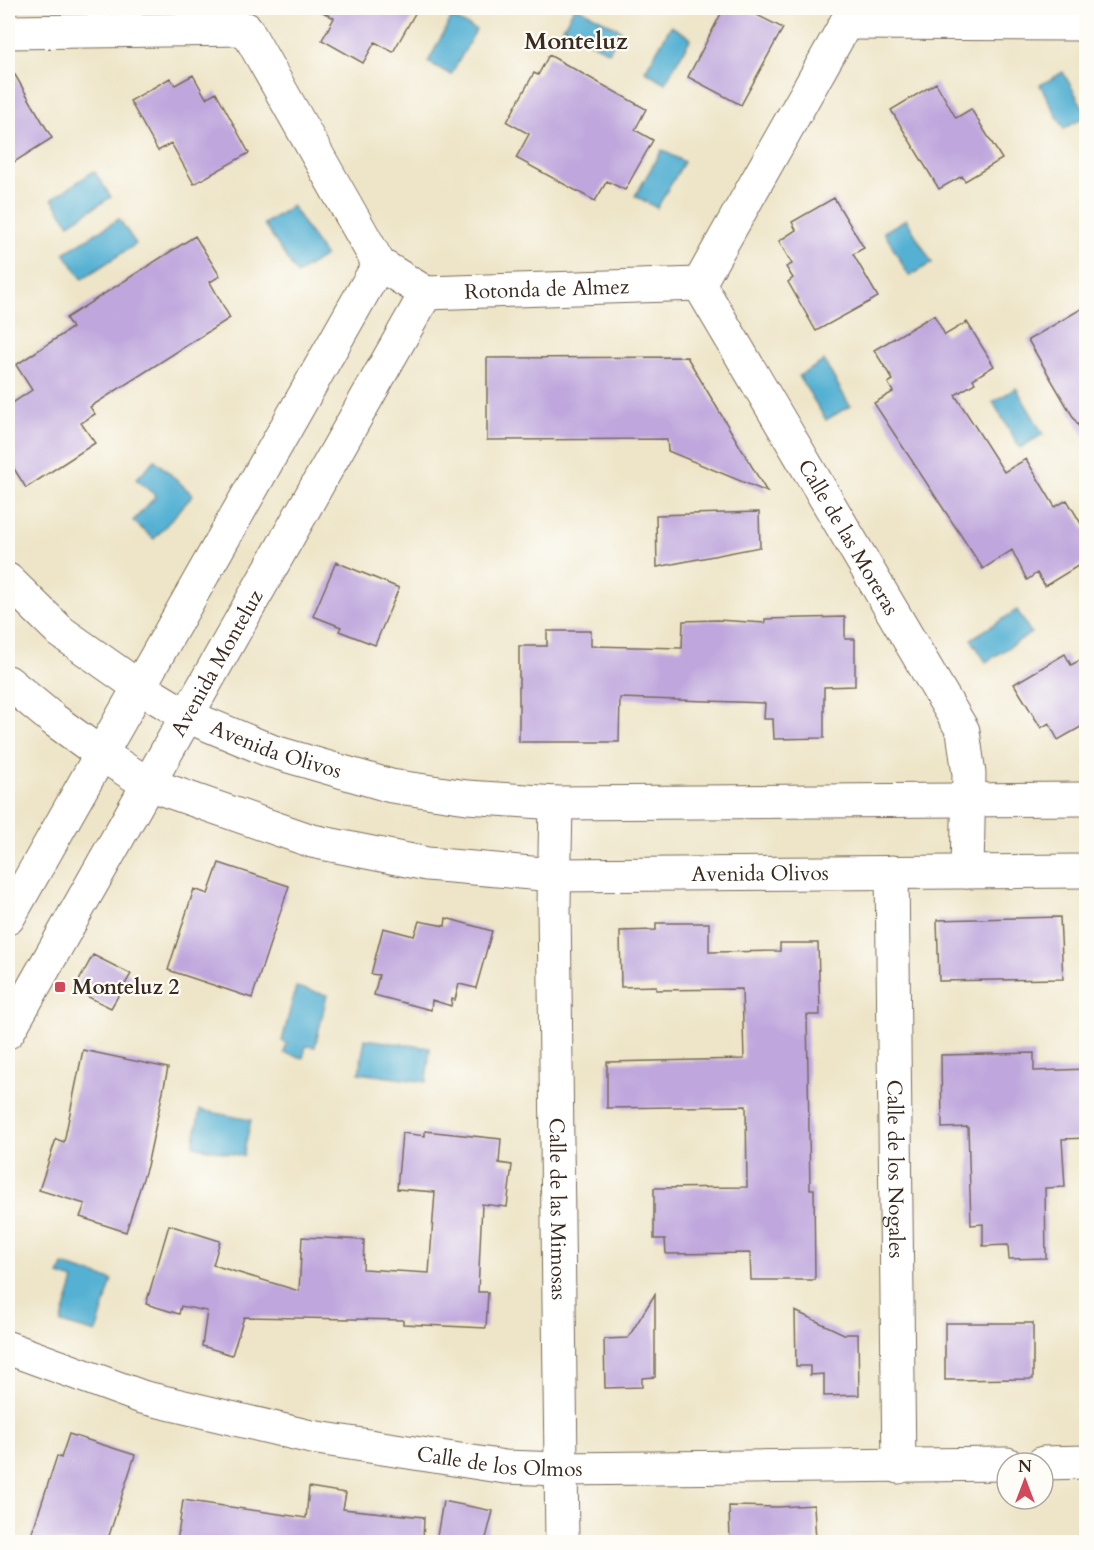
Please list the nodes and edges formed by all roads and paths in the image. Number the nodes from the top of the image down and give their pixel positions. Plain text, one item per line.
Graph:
1 (842, 15) edge
2 (252, 18) edge
3 (1086, 24) edge
4 (8, 32) edge
5 (379, 264) junction
6 (699, 284) junction
7 (426, 293) junction
8 (8, 580) edge
9 (8, 682) edge
10 (139, 687) junction
11 (187, 716) junction
12 (100, 754) junction
13 (148, 784) junction
14 (1086, 800) edge
15 (969, 801) junction
16 (556, 803) junction
17 (1086, 871) edge
18 (892, 872) junction
19 (967, 872) junction
20 (554, 875) junction
21 (8, 918) edge
22 (8, 1032) edge
23 (8, 1348) edge
24 (1086, 1462) edge
25 (1055, 1463) edge
26 (995, 1464) edge
27 (899, 1467) junction
28 (561, 1469) junction
29 (562, 1542) edge

1 - 3 street
1 - 6 street
2 - 4 street
2 - 5 street
5 - 7 street
5 - 10 street
6 - 7 street, Rotonda de Almez
6 - 15 street, Calle de las Moreras
7 - 11 street, Avenida Monteluz
8 - 10 street, Avenida Olivos
9 - 12 street, Avenida Olivos
10 - 11 street, Avenida Olivos
10 - 12 street
11 - 13 street, Avenida Monteluz
11 - 16 street, Avenida Olivos
12 - 13 street, Avenida Olivos
12 - 21 street
13 - 20 street, Avenida Olivos
13 - 22 street, Avenida Monteluz
14 - 15 street, Avenida Olivos
15 - 16 street, Avenida Olivos
15 - 19 street
16 - 20 street
17 - 19 street, Avenida Olivos
18 - 19 street, Avenida Olivos
18 - 20 street, Avenida Olivos
18 - 27 street, Calle de los Nogales
20 - 28 street, Calle de las Mimosas
23 - 28 street, Calle de los Olmos
24 - 25 street
26 - 27 street, Calle de los Olmos
27 - 28 street, Calle de los Olmos
28 - 29 street, Calle de las Mimosas

